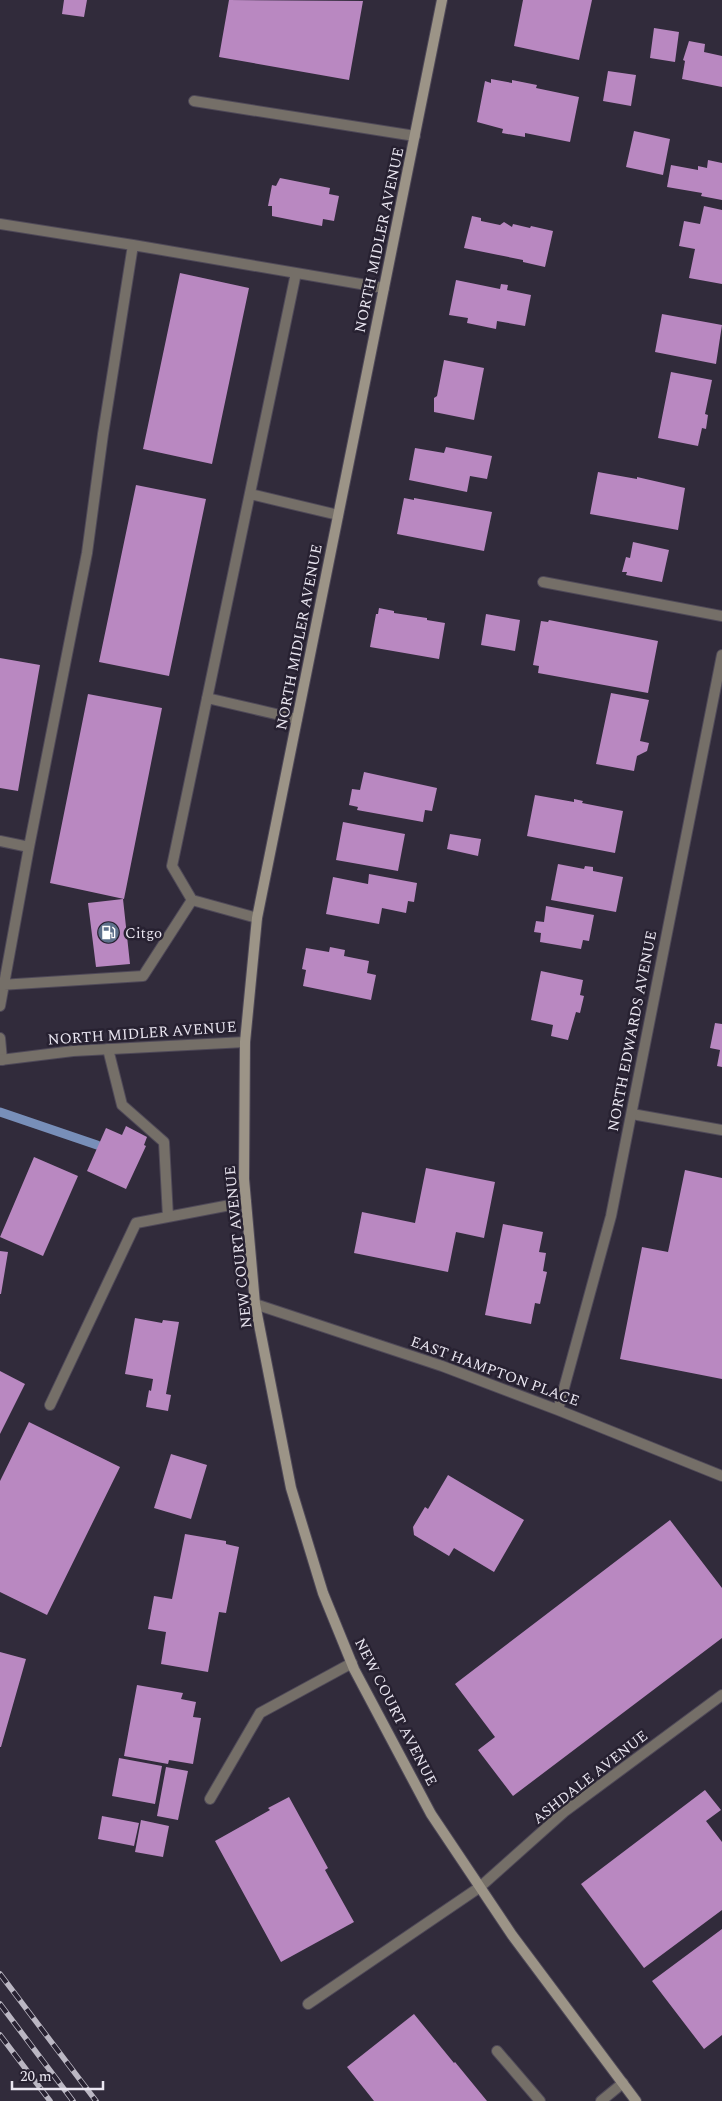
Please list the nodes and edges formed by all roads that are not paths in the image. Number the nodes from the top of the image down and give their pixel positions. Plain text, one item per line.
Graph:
1 (442, 0) edge
2 (194, 101) dead end
3 (415, 136) junction
4 (0, 224) edge
5 (133, 245) junction
6 (296, 274) junction
7 (384, 288) junction
8 (250, 494) junction
9 (338, 515) junction
10 (543, 582) dead end
11 (722, 616) edge
12 (722, 655) edge
13 (207, 698) junction
14 (298, 719) junction
15 (0, 841) edge
16 (29, 847) junction
17 (192, 900) junction
18 (257, 918) junction
19 (2, 985) edge
20 (0, 1006) edge
21 (0, 1038) edge
22 (245, 1042) junction
23 (108, 1049) junction
24 (1, 1060) edge
25 (632, 1114) junction
26 (722, 1130) edge
27 (246, 1202) junction
28 (168, 1217) junction
29 (255, 1304) junction
30 (50, 1405) dead end
31 (558, 1410) junction
32 (722, 1476) edge
33 (352, 1664) junction
34 (722, 1695) edge
35 (210, 1798) dead end
36 (480, 1887) junction
37 (308, 2004) dead end
38 (497, 2051) dead end
39 (623, 2083) junction
40 (540, 2101) edge
41 (601, 2101) edge
42 (636, 2101) edge

1 - 3 main road, NORTH MIDLER AVENUE
2 - 3 street
3 - 7 main road, NORTH MIDLER AVENUE
4 - 5 street
5 - 6 street
5 - 16 street
6 - 7 street
6 - 8 street
7 - 9 main road, NORTH MIDLER AVENUE
8 - 9 street
8 - 13 street
9 - 14 main road, NORTH MIDLER AVENUE
10 - 11 street
12 - 25 street, NORTH EDWARDS AVENUE
13 - 14 street
13 - 17 street
14 - 18 main road, NORTH MIDLER AVENUE
15 - 16 street
16 - 19 street
17 - 18 street
17 - 19 street
18 - 22 main road, NORTH MIDLER AVENUE
19 - 20 street
21 - 24 street
22 - 23 street, NORTH MIDLER AVENUE
22 - 27 main road, NEW COURT AVENUE
23 - 24 street, NORTH MIDLER AVENUE
23 - 28 street
25 - 26 street
25 - 31 street, NORTH EDWARDS AVENUE
27 - 28 street
27 - 29 main road, NEW COURT AVENUE
28 - 30 street
29 - 31 street, EAST HAMPTON PLACE
29 - 33 main road, NEW COURT AVENUE
31 - 32 street, EAST HAMPTON PLACE
33 - 35 street
33 - 36 main road, NEW COURT AVENUE
34 - 36 street, ASHDALE AVENUE
36 - 37 street, ASHDALE AVENUE
36 - 39 main road, NEW COURT AVENUE
38 - 40 street
39 - 41 street
39 - 42 main road, NEW COURT AVENUE

